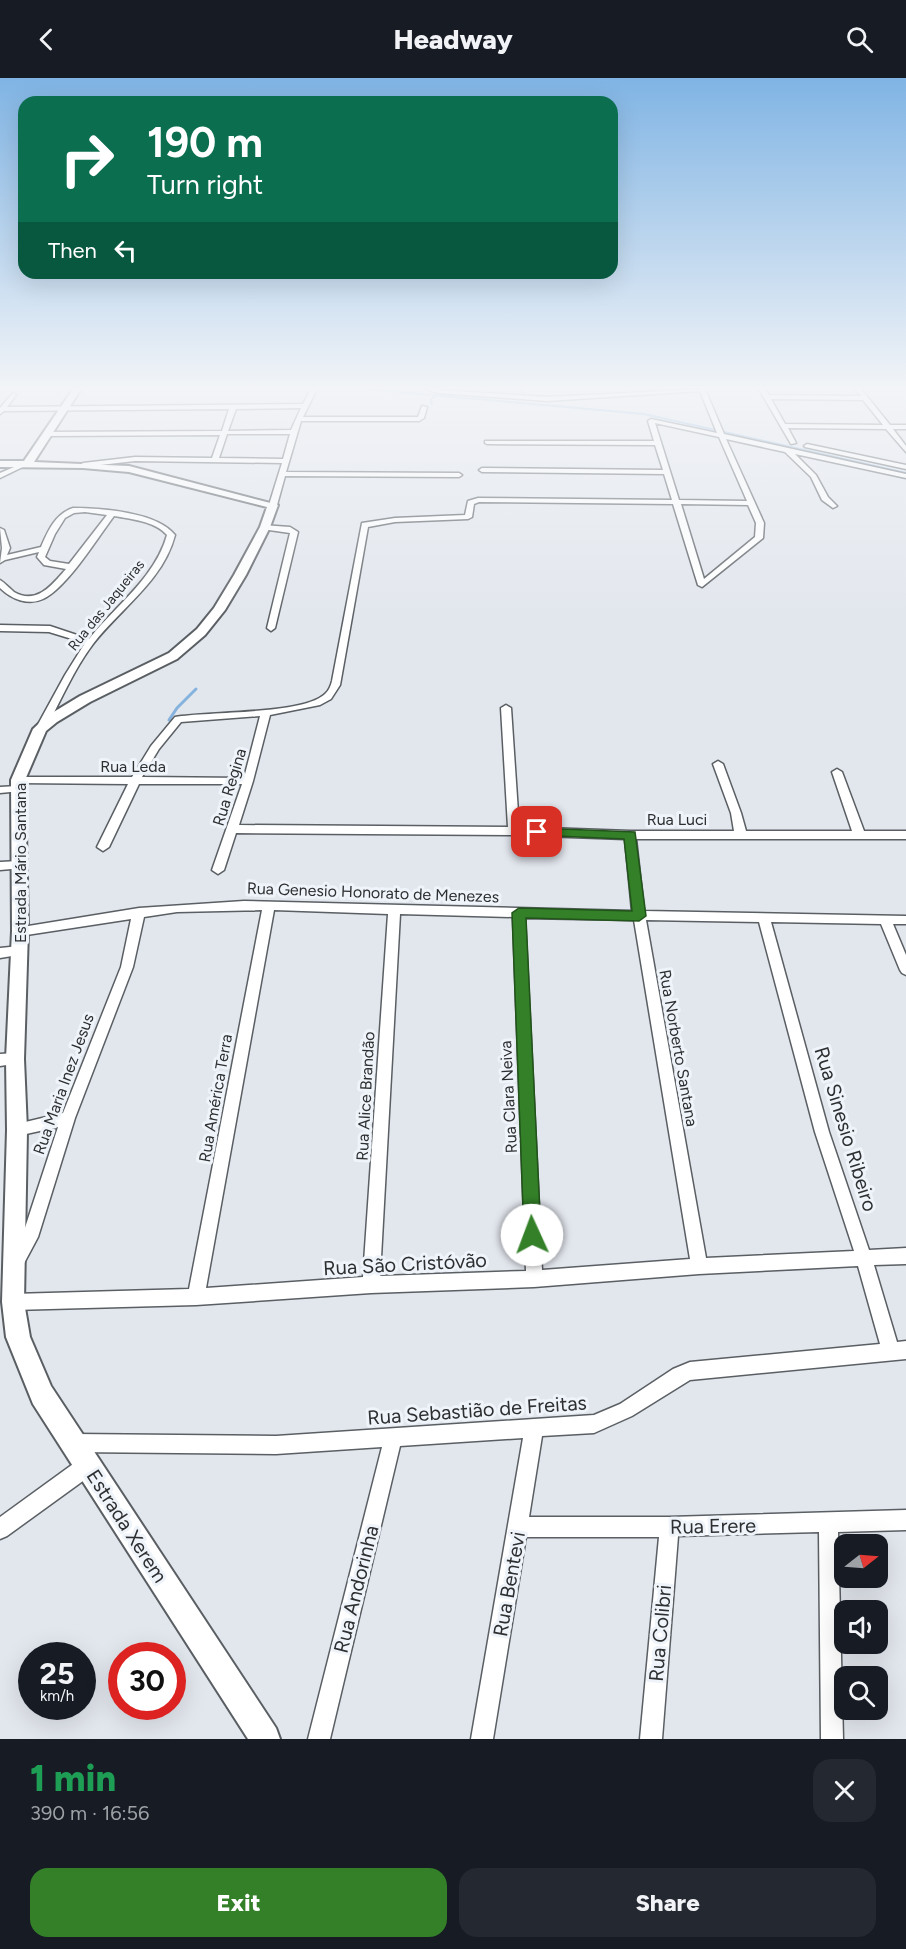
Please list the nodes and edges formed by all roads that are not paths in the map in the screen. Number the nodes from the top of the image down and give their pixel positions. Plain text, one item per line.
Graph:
1 (18, 467) edge
2 (100, 467) edge
3 (284, 467) edge
4 (663, 467) edge
5 (735, 467) edge
6 (804, 467) edge
7 (865, 467) edge
8 (482, 470) dead end
9 (665, 472) junction
10 (282, 474) junction
11 (459, 475) dead end
12 (0, 476) edge
13 (906, 476) edge
14 (676, 502) junction
15 (750, 503) junction
16 (273, 505) junction
17 (833, 506) dead end
18 (111, 514) junction
19 (265, 527) junction
20 (0, 530) edge
21 (3, 545) edge
22 (44, 549) junction
23 (1, 559) edge
24 (70, 567) junction
25 (0, 582) edge
26 (0, 628) edge
27 (271, 628) dead end
28 (90, 642) junction
29 (506, 708) dead end
30 (266, 712) junction
31 (40, 729) junction
32 (718, 764) dead end
33 (837, 772) dead end
34 (248, 781) junction
35 (134, 782) junction
36 (18, 785) junction
37 (0, 790) edge
38 (231, 829) junction
39 (514, 831) junction
40 (859, 834) junction
41 (630, 835) junction
42 (906, 835) edge
43 (741, 836) junction
44 (103, 846) dead end
45 (19, 865) junction
46 (0, 866) edge
47 (218, 870) dead end
48 (268, 906) junction
49 (394, 909) junction
50 (139, 912) junction
51 (519, 913) junction
52 (639, 916) junction
53 (764, 918) junction
54 (885, 920) junction
55 (906, 920) edge
56 (20, 931) junction
57 (20, 951) junction
58 (0, 953) edge
59 (906, 970) edge
60 (7, 1059) edge
61 (68, 1118) junction
62 (17, 1130) junction
63 (906, 1256) edge
64 (864, 1258) junction
65 (13, 1265) junction
66 (699, 1266) junction
67 (534, 1279) junction
68 (371, 1285) junction
69 (196, 1297) junction
70 (13, 1302) junction
71 (898, 1350) edge
72 (534, 1428) junction
73 (393, 1438) junction
74 (72, 1443) junction
75 (87, 1466) junction
76 (906, 1520) edge
77 (828, 1523) junction
78 (519, 1527) junction
79 (669, 1527) junction
80 (0, 1529) edge
81 (265, 1739) edge
82 (319, 1739) edge
83 (482, 1739) edge
84 (651, 1739) edge
85 (832, 1739) edge

1 - 12 street
2 - 16 street
3 - 10 street
4 - 9 street
5 - 15 street
6 - 17 street
7 - 13 street
8 - 9 street
9 - 14 street
10 - 11 street
10 - 16 street
14 - 15 street
14 - 15 street
14 - 30 street
16 - 19 street, Estrada Mário Santana
18 - 22 street, Rua das Jaqueiras
18 - 24 street
18 - 28 street, Rua das Jaqueiras
19 - 27 street
19 - 31 street, Estrada Mário Santana
20 - 21 street
21 - 23 street
22 - 23 street
22 - 24 street
24 - 25 street
26 - 28 street
28 - 31 street, Rua das Jaqueiras
29 - 39 street
30 - 34 street, Rua Regina
30 - 35 street
31 - 36 street, Estrada Mário Santana
32 - 43 street
33 - 40 street
34 - 35 street, Rua Leda
34 - 38 street, Rua Regina
35 - 36 street, Rua Leda
35 - 44 street
36 - 37 street, Rua Leda
36 - 45 street, Estrada Mário Santana
38 - 39 street, Rua Luci
38 - 47 street, Rua Regina
39 - 41 street, Rua Luci
40 - 42 street, Rua Luci
40 - 43 street, Rua Luci
41 - 43 street, Rua Luci
41 - 52 street, Rua Norberto Santana
45 - 46 street
45 - 56 street, Estrada Mário Santana
48 - 49 street, Rua Genesio Honorato de Menezes
48 - 50 street, Rua Genesio Honorato de Menezes
48 - 69 street, Rua América Terra
49 - 51 street, Rua Genesio Honorato de Menezes
49 - 68 street, Rua Alice Brandão
50 - 56 street, Rua Genesio Honorato de Menezes
50 - 61 street, Rua Maria Inez Jesus
51 - 52 street, Rua Genesio Honorato de Menezes
51 - 67 street, Rua Clara Neiva
52 - 53 street, Rua Genesio Honorato de Menezes
52 - 66 street, Rua Norberto Santana
53 - 54 street, Rua Genesio Honorato de Menezes
53 - 64 street, Rua Sinesio Ribeiro
54 - 55 street, Rua Genesio Honorato de Menezes
54 - 59 street
56 - 57 street, Estrada Mário Santana
57 - 58 street
57 - 60 street, Estrada Mário Santana
60 - 62 street, Estrada Mário Santana
61 - 62 street
61 - 65 street, Rua Maria Inez Jesus
62 - 65 street, Estrada Mário Santana
63 - 64 street, Rua São Cristóvão
64 - 66 street, Rua São Cristóvão
64 - 71 street, Rua Sinesio Ribeiro
65 - 70 street, Estrada Mário Santana
66 - 67 street, Rua São Cristóvão
67 - 68 street, Rua São Cristóvão
68 - 69 street, Rua São Cristóvão
69 - 70 street, Rua São Cristóvão
70 - 74 street, Estrada Xerem
71 - 72 street, Rua Sebastião de Freitas
72 - 73 street, Rua Sebastião de Freitas
72 - 78 street, Rua Bentevi
73 - 74 street, Rua Sebastião de Freitas
73 - 82 street, Rua Andorinha
74 - 75 street, Estrada Xerem
75 - 80 street
75 - 81 street, Estrada Xerem
76 - 77 street, Rua Erere
77 - 79 street, Rua Erere
77 - 85 street
78 - 79 street, Rua Erere
78 - 83 street, Rua Bentevi
79 - 84 street, Rua Colibri

